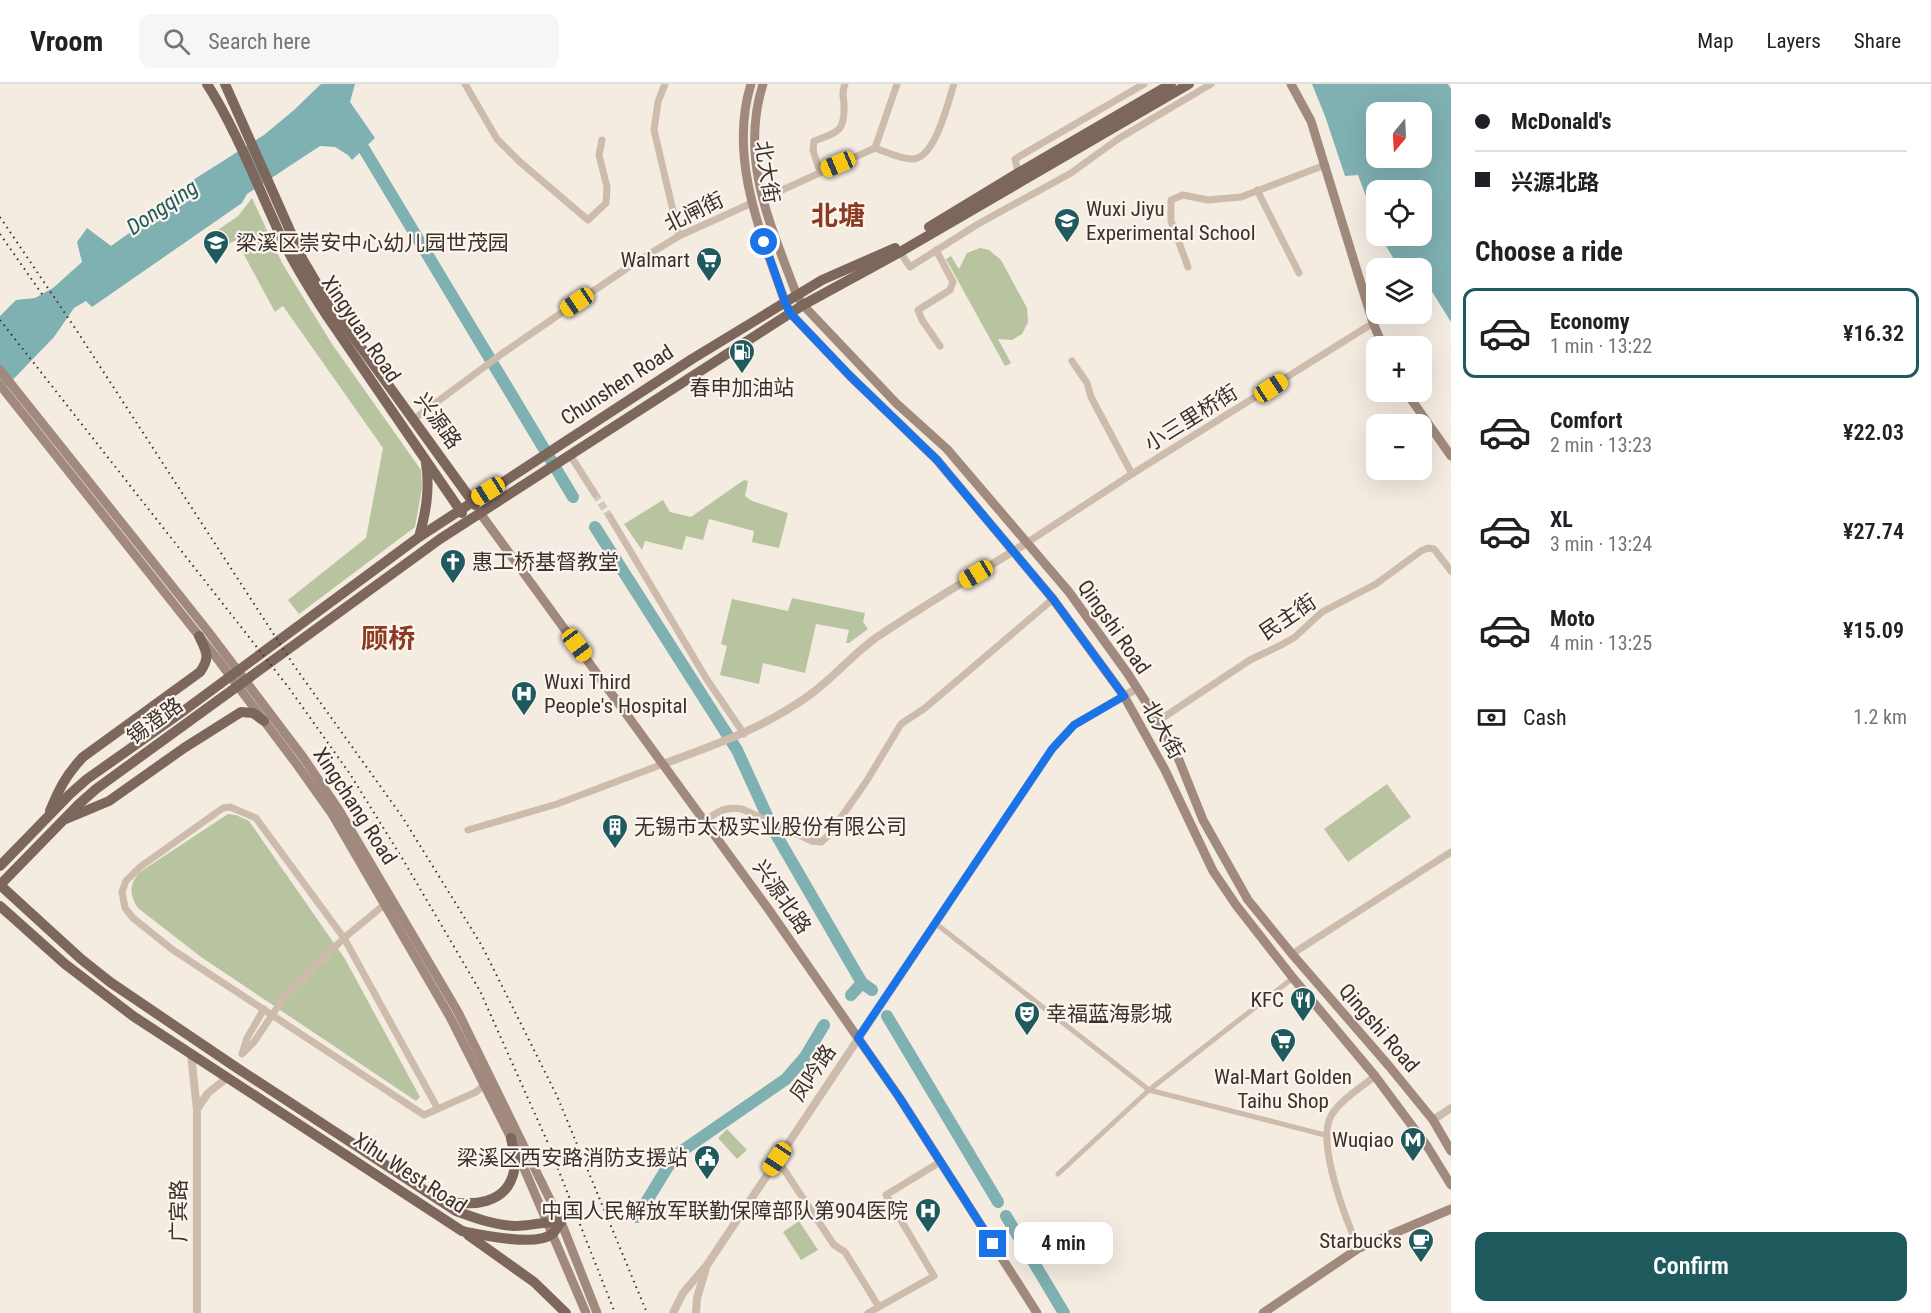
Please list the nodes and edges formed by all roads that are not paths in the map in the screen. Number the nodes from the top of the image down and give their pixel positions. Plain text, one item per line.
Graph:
1 (207, 84) edge
2 (225, 84) edge
3 (465, 84) edge
4 (665, 84) edge
5 (750, 84) edge
6 (763, 84) edge
7 (845, 84) edge
8 (897, 84) edge
9 (954, 84) edge
10 (1144, 84) edge
11 (1171, 84) edge
12 (1189, 84) edge
13 (1211, 84) edge
14 (1291, 84) edge
15 (1100, 131) junction
16 (602, 140) dead end
17 (875, 148) junction
18 (1325, 165) junction
19 (820, 172) junction
20 (1020, 177) junction
21 (1257, 190) junction
22 (270, 198) junction
23 (762, 199) junction
24 (752, 203) junction
25 (679, 236) junction
26 (936, 250) junction
27 (900, 252) junction
28 (1188, 267) dead end
29 (1299, 273) dead end
30 (800, 300) junction
31 (1366, 300) edge
32 (788, 308) junction
33 (1371, 324) edge
34 (940, 346) dead end
35 (1072, 361) dead end
36 (0, 370) edge
37 (0, 385) edge
38 (1413, 402) edge
39 (29, 413) junction
40 (414, 419) junction
41 (1451, 456) edge
42 (565, 458) junction
43 (426, 460) junction
44 (1132, 474) junction
45 (595, 494) tunnel mouth
46 (472, 501) junction
47 (459, 509) junction
48 (480, 513) junction
49 (610, 517) tunnel mouth
50 (468, 520) junction
51 (418, 537) junction
52 (1028, 542) junction
53 (1014, 551) junction
54 (1451, 571) edge
55 (1053, 599) junction
56 (347, 605) joint
57 (199, 636) junction
58 (223, 659) junction
59 (1136, 689) junction
60 (248, 693) junction
61 (1124, 696) junction
62 (182, 712) joint
63 (264, 721) junction
64 (1158, 721) junction
65 (741, 735) junction
66 (663, 764) junction
67 (46, 818) junction
68 (63, 820) junction
69 (705, 821) junction
70 (468, 830) dead end
71 (1451, 852) edge
72 (0, 866) edge
73 (0, 885) edge
74 (384, 905) junction
75 (0, 906) edge
76 (935, 923) junction
77 (344, 938) junction
78 (1292, 954) junction
79 (1293, 978) junction
80 (264, 1009) junction
81 (271, 1014) junction
82 (858, 1038) junction
83 (191, 1054) junction
84 (242, 1054) junction
85 (234, 1066) junction
86 (1375, 1076) junction
87 (228, 1077) junction
88 (484, 1085) junction
89 (1149, 1090) junction
90 (1451, 1108) edge
91 (438, 1109) junction
92 (197, 1110) junction
93 (1433, 1120) junction
94 (1325, 1135) junction
95 (511, 1138) junction
96 (348, 1142) junction
97 (1451, 1151) edge
98 (341, 1152) junction
99 (777, 1159) junction
100 (940, 1162) junction
101 (1058, 1174) dead end
102 (1451, 1185) edge
103 (434, 1197) junction
104 (1451, 1209) edge
105 (546, 1221) junction
106 (561, 1222) junction
107 (462, 1231) junction
108 (552, 1234) junction
109 (1359, 1248) junction
110 (707, 1264) junction
111 (879, 1307) junction
112 (196, 1313) edge
113 (566, 1313) edge
114 (586, 1313) edge
115 (597, 1313) edge
116 (673, 1313) edge
117 (696, 1313) edge
118 (868, 1313) edge
119 (1037, 1313) edge
120 (1263, 1313) edge

1 - 22 main road, Xingyuan Road
2 - 22 main road
3 - 16 street
4 - 25 street
5 - 24 main road, 北大街
6 - 23 main road
7 - 19 street
8 - 17 street
9 - 17 street
10 - 20 street
11 - 15 main road
12 - 15 main road
13 - 26 street
14 - 18 main road
15 - 20 main road, Chunshen Road
17 - 19 street
18 - 21 street
18 - 31 main road
19 - 23 street
20 - 27 main road, Chunshen Road
20 - 30 main road, Chunshen Road
21 - 28 street
21 - 29 street
22 - 40 main road, 兴源路
22 - 43 main road, Xingyuan Road
23 - 30 main road
24 - 25 street, 北闸街
24 - 32 main road, 北大街
25 - 40 street, 北闸街
26 - 27 street
26 - 34 street
27 - 30 main road, Chunshen Road
30 - 32 main road, Chunshen Road
30 - 52 main road, Qingshi Road
32 - 42 main road, Chunshen Road
32 - 46 main road, Chunshen Road
32 - 53 main road, 北大街
33 - 44 street, 小三里桥街
35 - 44 street
36 - 39 main road, Xingchang Road
37 - 39 main road, Xingchang Road
38 - 41 main road
39 - 57 main road, Xingchang Road
39 - 58 main road, Xingchang Road
40 - 46 main road, 兴源路
42 - 45 street
42 - 48 main road, Chunshen Road
43 - 47 main road, Xingyuan Road
43 - 51 main road
44 - 52 street, 小三里桥街
46 - 47 main road, Chunshen Road
46 - 48 main road, 兴源路
47 - 50 main road, Xingyuan Road
47 - 51 main road, Chunshen Road
48 - 50 main road, Chunshen Road
48 - 66 main road, 兴源北路
49 - 65 street
50 - 56 main road, Chunshen Road
51 - 62 main road, Chunshen Road
52 - 53 street
52 - 59 main road, Qingshi Road
53 - 55 main road, 北大街
53 - 65 street
54 - 64 street, 民主街
55 - 61 main road, 北大街
55 - 69 street
56 - 68 main road, 锡澄路
57 - 58 main road, Xingchang Road
57 - 67 main road
58 - 60 main road, Xingchang Road
59 - 61 street, 凤吟路
59 - 64 main road, Qingshi Road
60 - 63 main road, Xingchang Road
60 - 106 main road, Xingchang Road
61 - 76 street, 凤吟路
61 - 79 main road, 北大街
62 - 67 main road, 锡澄路
63 - 68 main road
63 - 74 main road, Xingchang Road
64 - 78 main road, Qingshi Road
65 - 66 street
66 - 69 main road, 兴源北路
66 - 70 street
67 - 72 main road, 锡澄路
68 - 73 main road, 锡澄路
69 - 82 main road, 兴源北路
71 - 78 street
73 - 85 main road, Xihu West Road
74 - 77 street
74 - 88 main road, Xingchang Road
75 - 83 main road, Xihu West Road
76 - 82 street, 凤吟路
76 - 89 street
77 - 80 street
77 - 81 street
77 - 91 street
78 - 93 main road, Qingshi Road
79 - 86 main road, 北大街
79 - 89 street
80 - 81 street
80 - 84 street
81 - 84 street
81 - 91 street
82 - 99 street, 凤吟路
82 - 100 main road, 兴源北路
83 - 87 main road, Xihu West Road
83 - 92 street, 广宾路
84 - 85 street
85 - 96 main road, Xihu West Road
86 - 94 street
86 - 102 main road, 北大街
87 - 92 street
87 - 98 main road, Xihu West Road
88 - 91 street
88 - 95 main road, Xingchang Road
89 - 94 street
89 - 101 street
90 - 93 street
92 - 112 street, 广宾路
93 - 97 main road, Qingshi Road
94 - 109 street
95 - 103 main road
95 - 105 main road, Xingchang Road
96 - 98 main road
96 - 103 main road, Xihu West Road
98 - 107 main road, Xihu West Road
99 - 110 street, 凤吟路
99 - 111 street
100 - 111 street
100 - 119 main road, 兴源北路
103 - 105 main road, Xihu West Road
104 - 109 main road
105 - 106 main road, Xihu West Road
105 - 108 main road, Xingchang Road
106 - 108 main road
106 - 115 main road, Xingchang Road
107 - 108 main road, Xihu West Road
107 - 113 main road
108 - 114 main road, Xingchang Road
109 - 120 main road
110 - 116 street
110 - 117 street
111 - 118 street

